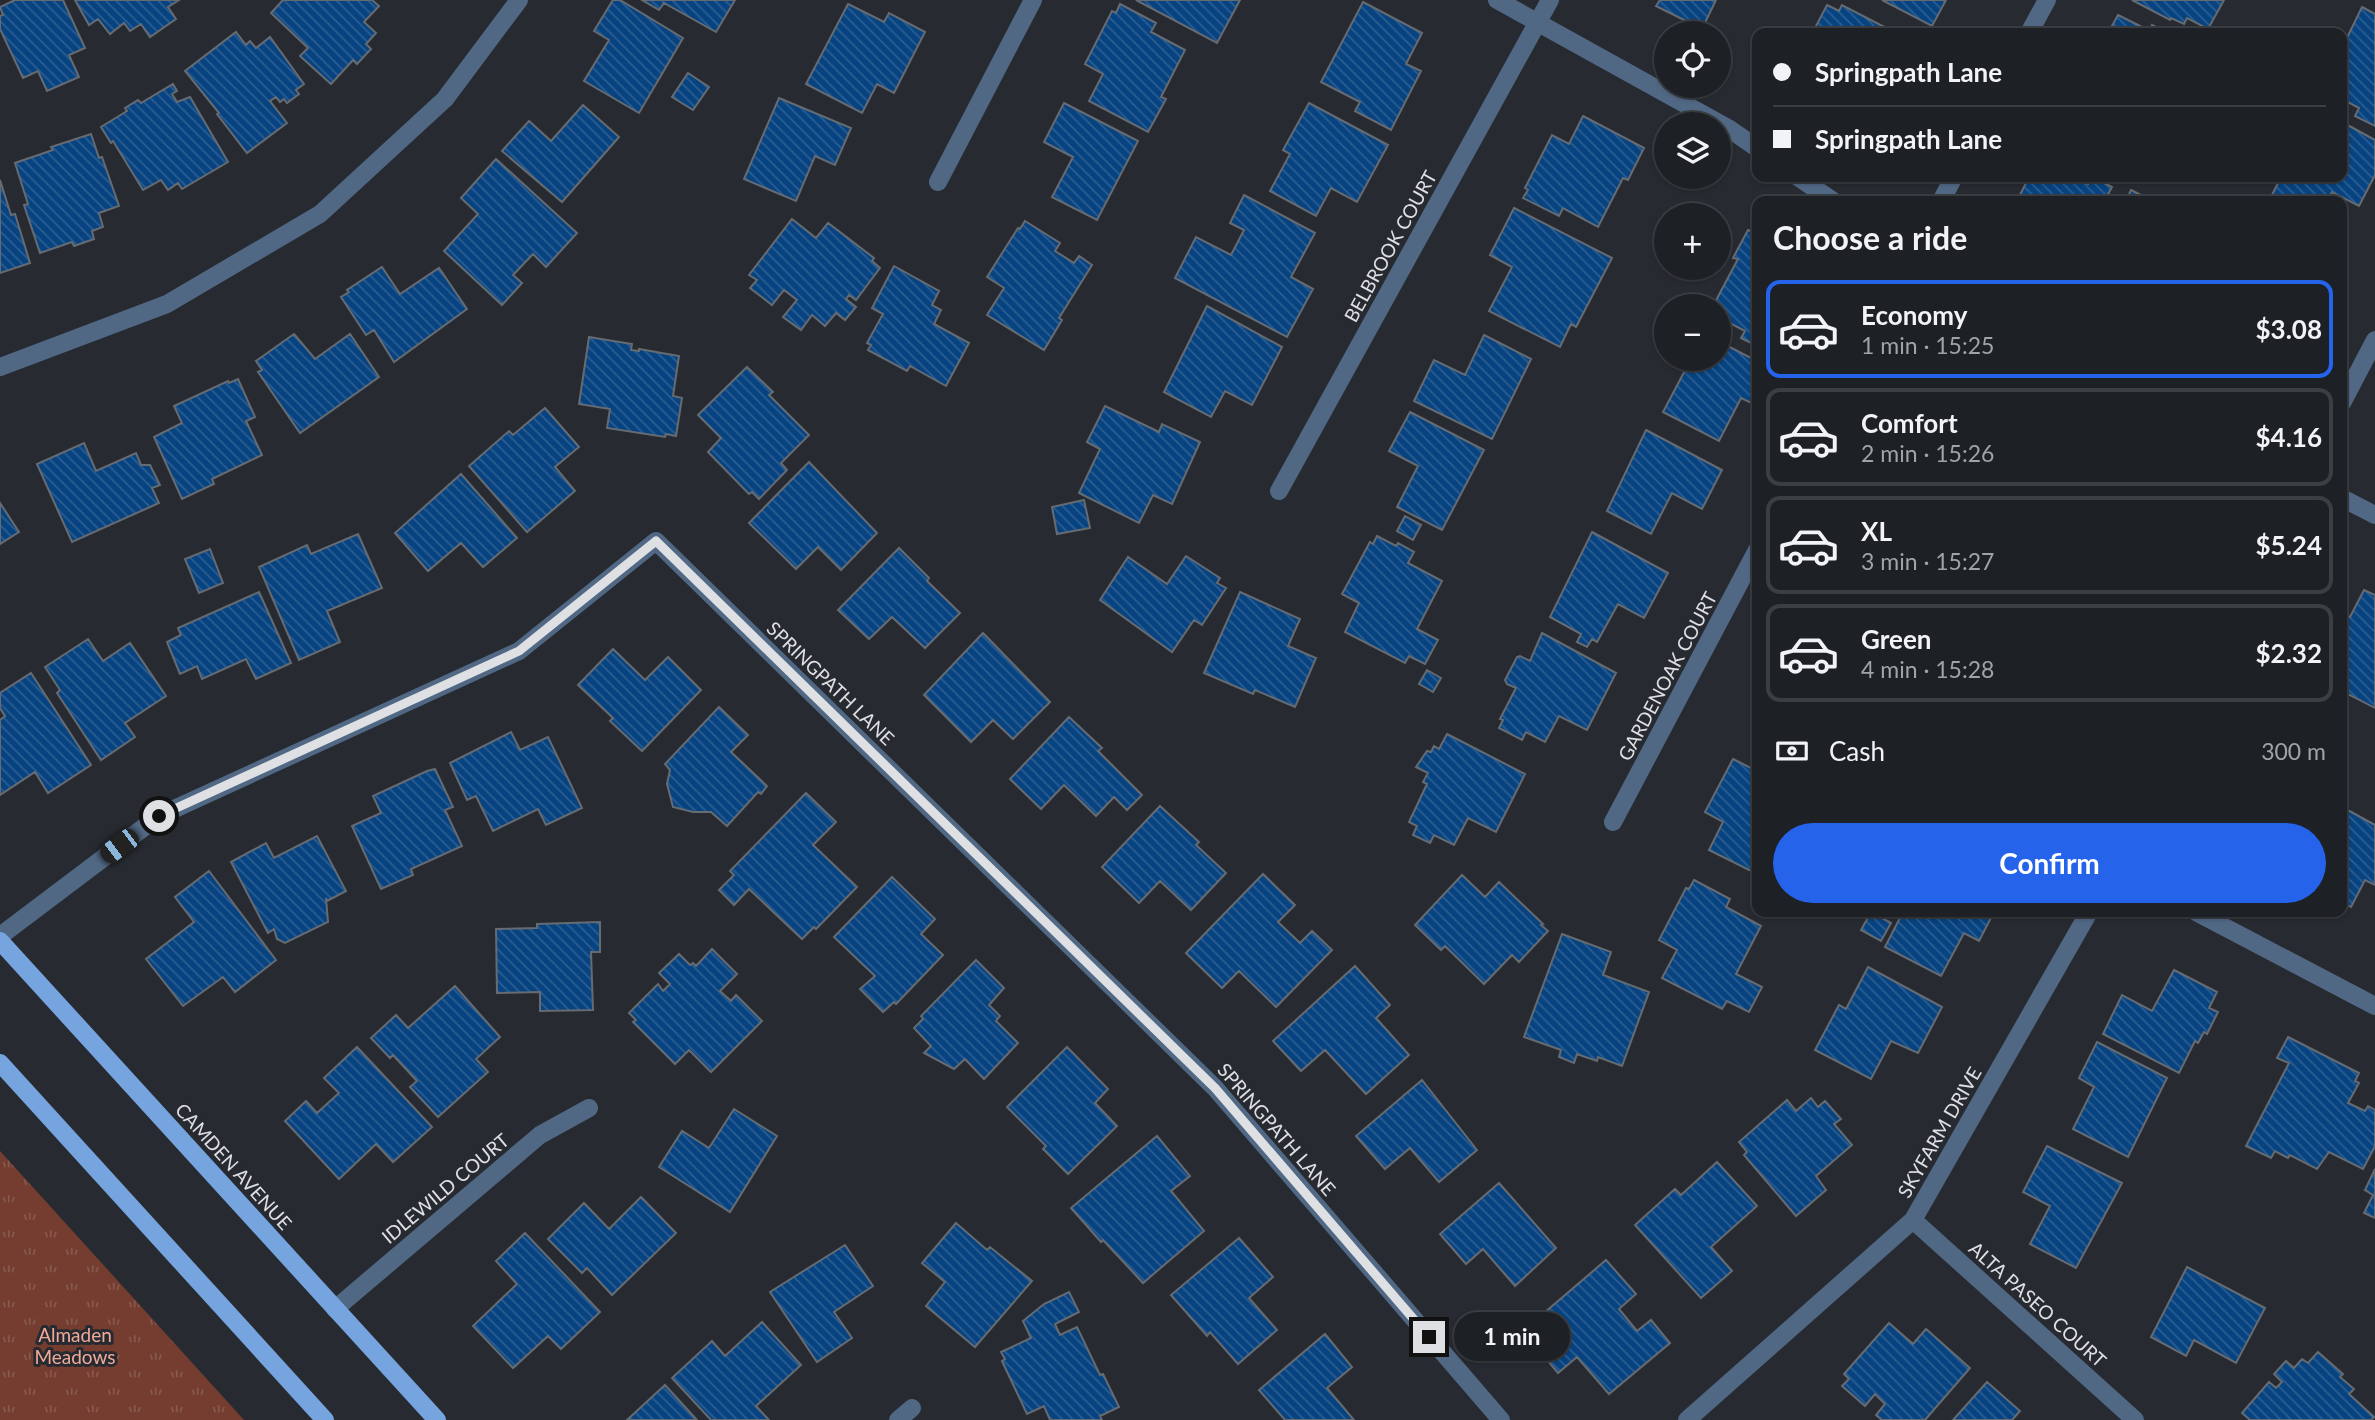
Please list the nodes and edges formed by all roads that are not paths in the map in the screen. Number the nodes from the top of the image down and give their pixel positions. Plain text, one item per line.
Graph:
1 (519, 0) edge
2 (1033, 0) edge
3 (1497, 0) edge
4 (1550, 0) edge
5 (2046, 0) edge
6 (1539, 22) junction
7 (2032, 28) edge
8 (1752, 145) edge
9 (938, 182) dead end
10 (1805, 182) edge
11 (1826, 196) edge
12 (2375, 340) edge
13 (0, 367) edge
14 (2347, 393) edge
15 (1279, 491) dead end
16 (2347, 501) edge
17 (2375, 515) edge
18 (1752, 559) edge
19 (1613, 822) dead end
20 (2086, 917) edge
21 (2206, 917) edge
22 (0, 939) edge
23 (2375, 1006) edge
24 (0, 1063) edge
25 (589, 1108) dead end
26 (1913, 1220) junction
27 (335, 1309) junction
28 (325, 1420) edge
29 (437, 1420) edge
30 (1501, 1420) edge
31 (1686, 1420) edge
32 (2135, 1420) edge

1 - 13 street
2 - 9 street
3 - 6 street
4 - 6 street, BELBROOK COURT
5 - 7 street
6 - 8 street
6 - 15 street, BELBROOK COURT
10 - 11 street
12 - 14 street
16 - 17 street
18 - 19 street, GARDENOAK COURT
20 - 26 street, SKYFARM DRIVE
21 - 23 street
22 - 27 main road, CAMDEN AVENUE
22 - 30 street, SPRINGPATH LANE
24 - 28 main road
25 - 27 street, IDLEWILD COURT
26 - 31 street, SKYFARM DRIVE
26 - 32 street, ALTA PASEO COURT
27 - 29 main road, CAMDEN AVENUE

